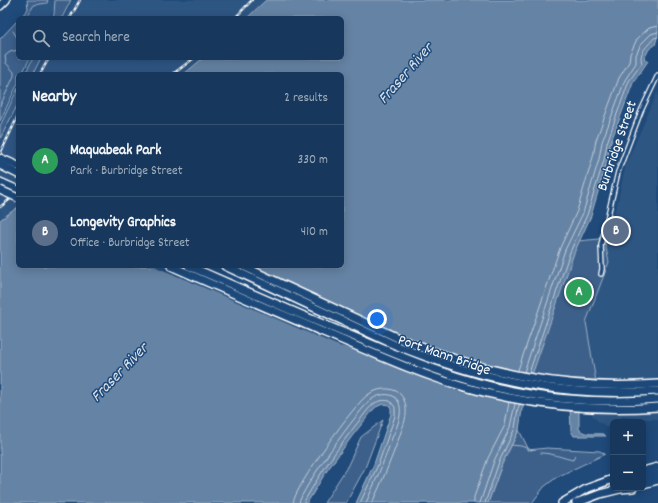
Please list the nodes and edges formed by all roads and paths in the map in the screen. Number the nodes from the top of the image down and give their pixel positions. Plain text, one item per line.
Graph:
1 (6, 0) edge
2 (0, 6) edge
3 (658, 74) edge
4 (0, 158) edge
5 (16, 165) edge
6 (0, 166) edge
7 (16, 173) edge
8 (0, 182) edge
9 (16, 189) edge
10 (0, 190) edge
11 (16, 197) edge
12 (176, 268) edge
13 (194, 268) edge
14 (229, 268) edge
15 (247, 268) edge
16 (601, 274) dead end
17 (658, 384) edge
18 (658, 391) edge
19 (658, 400) edge
20 (658, 407) edge
21 (658, 467) edge
22 (646, 470) edge
23 (658, 474) edge
24 (646, 476) edge
25 (610, 480) edge
26 (658, 480) edge
27 (646, 483) edge
28 (658, 485) edge
29 (646, 487) edge
30 (610, 488) edge
31 (610, 489) edge
32 (562, 503) edge
33 (576, 503) edge

1 - 2 highway
3 - 16 street, Burbridge Street
4 - 5 highway
6 - 7 highway
8 - 9 highway
10 - 11 highway, bridge
12 - 20 highway
13 - 19 highway, Port Mann Bridge
14 - 18 highway, Port Mann Bridge
15 - 17 highway
21 - 22 highway
23 - 24 highway
25 - 32 highway
26 - 27 highway
28 - 29 highway
30 - 32 highway
31 - 33 highway

